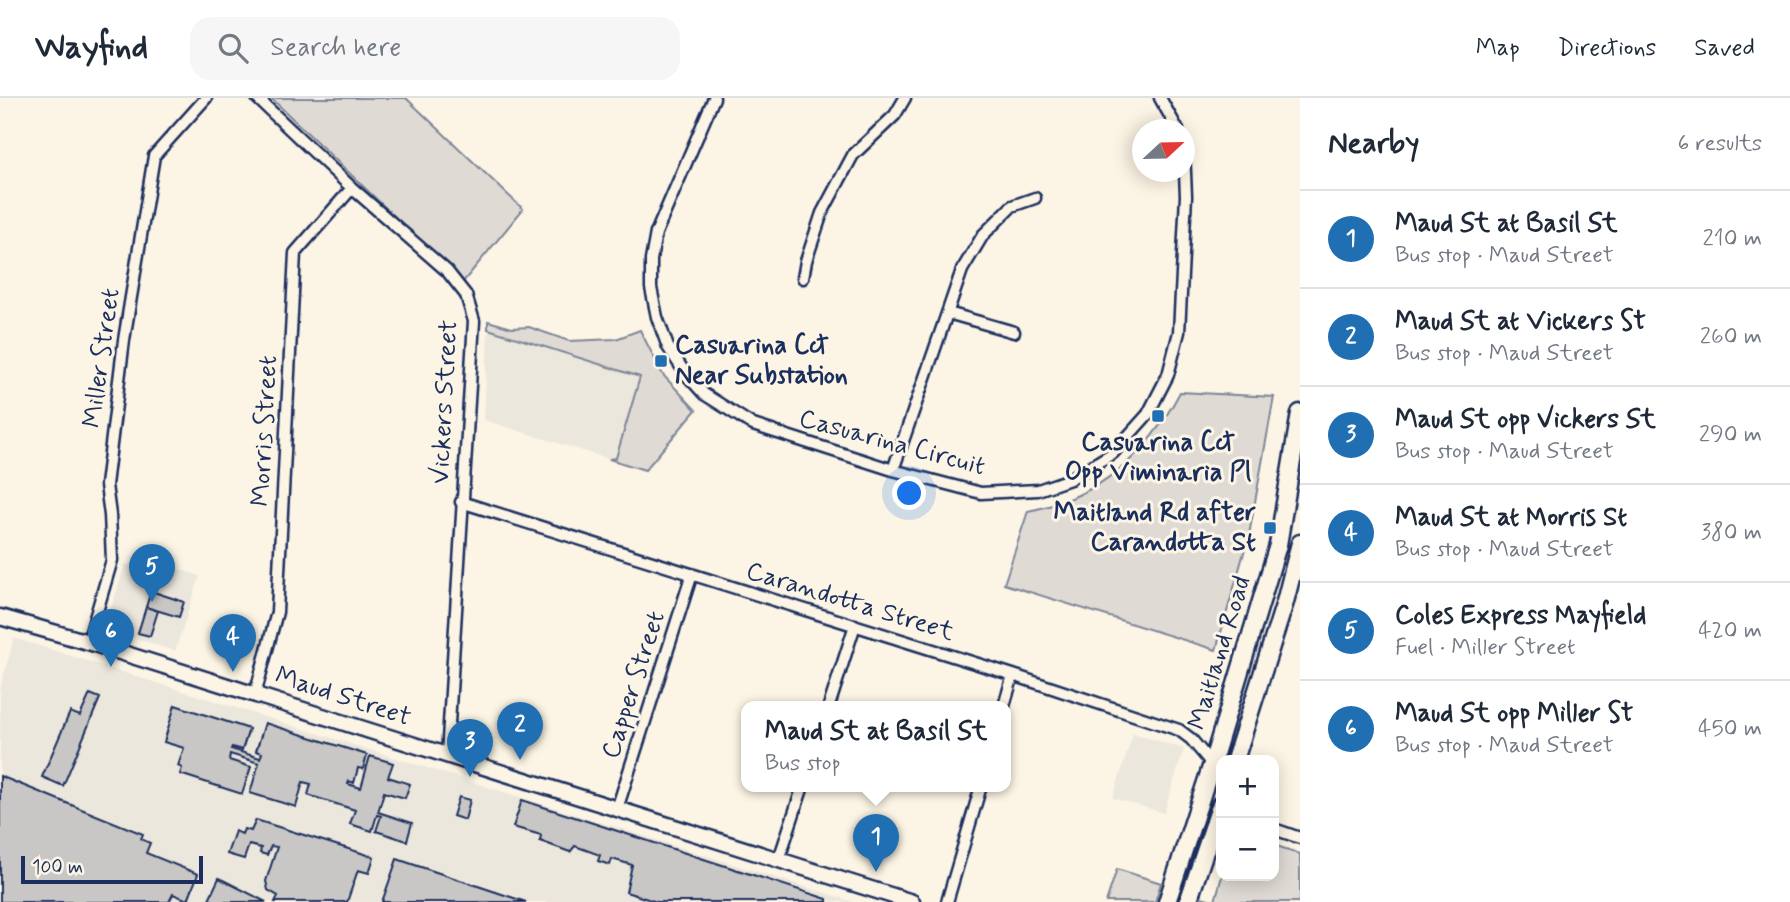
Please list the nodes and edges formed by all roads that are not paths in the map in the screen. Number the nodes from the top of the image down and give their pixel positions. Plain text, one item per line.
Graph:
1 (206, 98) edge
2 (257, 98) edge
3 (714, 98) edge
4 (905, 98) edge
5 (1160, 98) edge
6 (1172, 119) edge
7 (1186, 182) edge
8 (352, 188) junction
9 (1035, 198) dead end
10 (803, 278) dead end
11 (948, 313) junction
12 (1014, 332) dead end
13 (1300, 413) edge
14 (893, 470) junction
15 (461, 502) junction
16 (1300, 542) edge
17 (692, 574) junction
18 (5, 618) edge
19 (855, 625) junction
20 (88, 642) junction
21 (1013, 675) junction
22 (255, 695) junction
23 (831, 701) edge
24 (1005, 701) edge
25 (1237, 755) edge
26 (447, 756) junction
27 (1212, 764) junction
28 (801, 792) edge
29 (979, 792) edge
30 (617, 809) junction
31 (1217, 818) edge
32 (1279, 831) edge
33 (1300, 838) edge
34 (779, 859) junction
35 (912, 902) edge
36 (947, 902) edge
37 (1167, 902) edge
38 (1188, 902) edge

1 - 20 street, Miller Street
2 - 8 street, Vickers Street
3 - 14 street, Casuarina Circuit
4 - 10 street
5 - 6 street
7 - 14 street, Casuarina Circuit
8 - 15 street, Vickers Street
8 - 22 street, Morris Street
9 - 11 street
11 - 12 street
11 - 14 street
13 - 27 main road, Maitland Road
15 - 17 street, Carandotta Street
15 - 26 street, Vickers Street
16 - 25 main road, Maitland Road
17 - 19 street, Carandotta Street
17 - 30 street, Capper Street
18 - 20 main road, Maud Street
19 - 21 street, Carandotta Street
19 - 23 street
20 - 22 main road, Maud Street
21 - 24 street
21 - 27 street, Carandotta Street
22 - 26 main road, Maud Street
26 - 30 main road, Maud Street
27 - 37 main road, Maitland Road
28 - 34 street
29 - 36 street
30 - 34 main road, Maud Street
31 - 38 main road
32 - 33 street
34 - 35 main road, Maud Street

